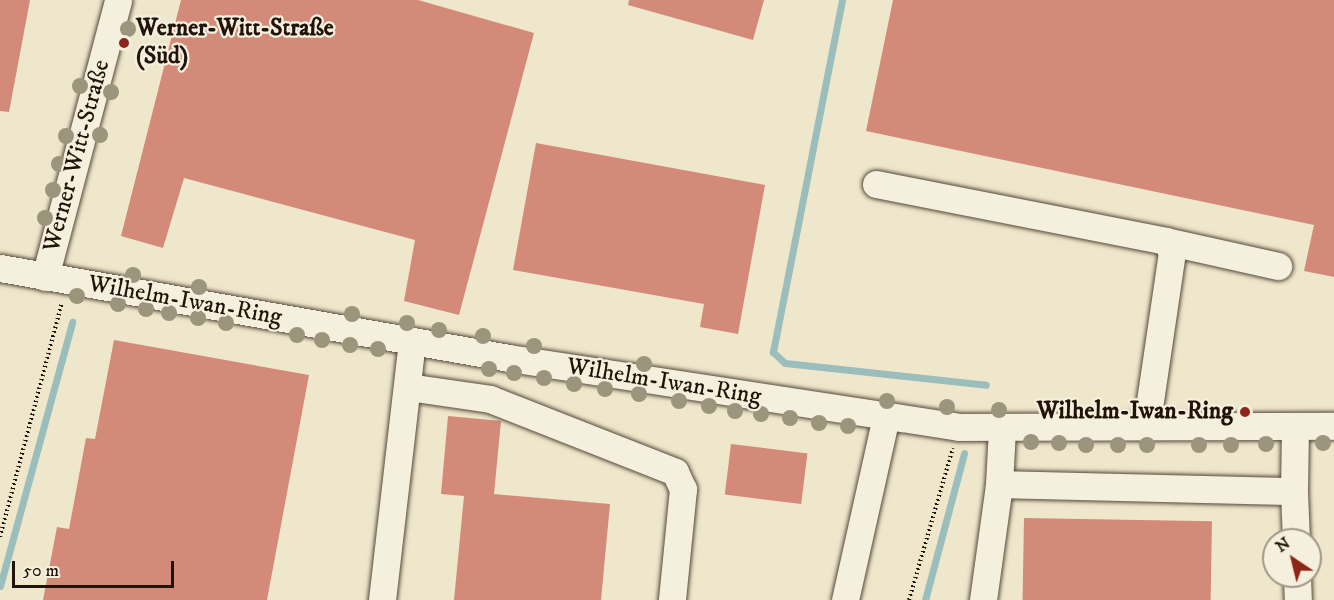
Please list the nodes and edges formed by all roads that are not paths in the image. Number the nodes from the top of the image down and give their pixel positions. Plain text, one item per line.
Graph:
1 (117, 0) edge
2 (876, 184) dead end
3 (1166, 241) junction
4 (1278, 266) dead end
5 (0, 268) edge
6 (45, 277) junction
7 (412, 341) junction
8 (408, 387) junction
9 (886, 416) junction
10 (1296, 426) junction
11 (1334, 426) edge
12 (1146, 428) junction
13 (1002, 429) junction
14 (999, 484) junction
15 (1294, 491) junction
16 (1296, 528) edge
17 (382, 600) edge
18 (672, 600) edge
19 (845, 600) edge
20 (983, 600) edge

1 - 6 street, Werner-Witt-Straße
2 - 3 street
3 - 4 street
3 - 12 street
5 - 6 street, Wilhelm-Iwan-Ring
6 - 7 street, Wilhelm-Iwan-Ring
7 - 8 street
7 - 9 street, Wilhelm-Iwan-Ring
8 - 17 street
8 - 18 street
9 - 13 street, Wilhelm-Iwan-Ring
9 - 19 street
10 - 11 street, Wilhelm-Iwan-Ring
10 - 12 street, Wilhelm-Iwan-Ring
10 - 15 street
12 - 13 street, Wilhelm-Iwan-Ring
13 - 14 street
14 - 15 street
14 - 20 street
15 - 16 street

